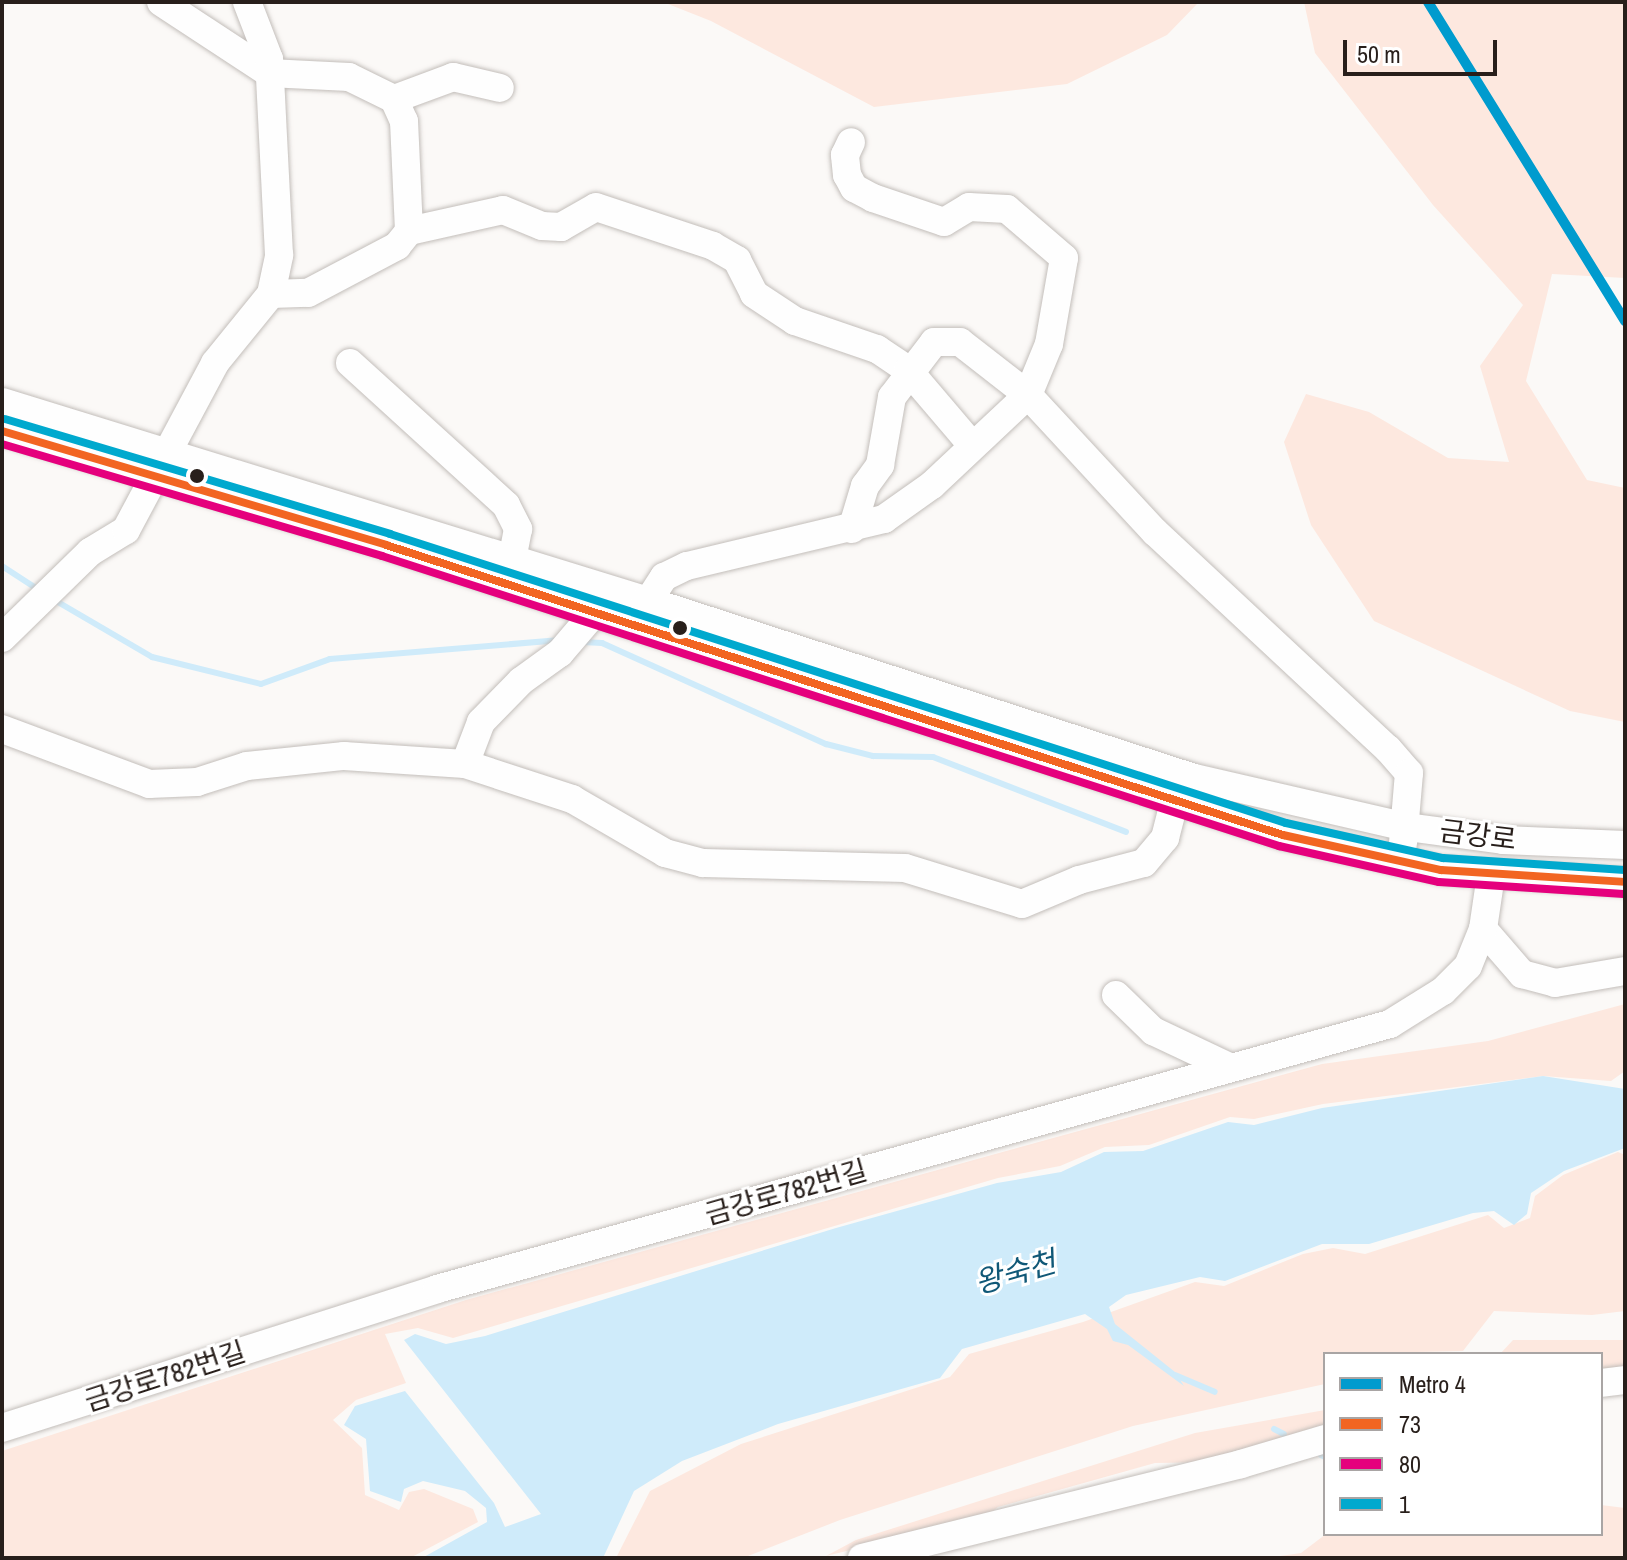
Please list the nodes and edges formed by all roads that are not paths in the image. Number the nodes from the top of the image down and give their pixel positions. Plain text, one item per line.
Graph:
1 (161, 2) edge
2 (258, 8) edge
3 (269, 73) junction
4 (500, 88) dead end
5 (394, 99) junction
6 (851, 142) dead end
7 (409, 231) junction
8 (271, 294) junction
9 (350, 363) dead end
10 (908, 370) junction
11 (1028, 395) junction
12 (2, 402) edge
13 (2, 431) edge
14 (971, 444) junction
15 (160, 462) junction
16 (852, 529) junction
17 (512, 560) junction
18 (592, 609) junction
19 (640, 612) junction
20 (2, 638) edge
21 (2, 729) edge
22 (465, 764) junction
23 (1175, 799) junction
24 (1407, 827) junction
25 (1625, 845) edge
26 (1399, 863) junction
27 (1491, 875) junction
28 (1625, 882) edge
29 (1483, 929) junction
30 (1624, 972) edge
31 (1116, 995) dead end
32 (1229, 1067) junction
33 (1625, 1380) edge
34 (1603, 1383) edge
35 (2, 1428) edge
36 (1323, 1440) edge
37 (862, 1558) edge

1 - 3 street
2 - 3 street
3 - 5 street
3 - 8 street
4 - 5 street
5 - 7 street
6 - 11 street
7 - 8 street
7 - 10 street
8 - 15 street
9 - 17 street
10 - 11 street
10 - 14 street
10 - 16 street
11 - 14 street
11 - 24 street
12 - 15 street, 금강로
13 - 15 street, 금강로
14 - 16 street
15 - 17 street, 금강로
15 - 18 street, 금강로
15 - 20 street
16 - 19 street
17 - 18 street, 금강로
18 - 19 street, 금강로
18 - 22 street
19 - 23 street, 금강로
19 - 24 street, 금강로
21 - 22 street
22 - 23 street
23 - 26 street, 금강로
24 - 25 street, 금강로
24 - 26 street
26 - 27 street, 금강로
27 - 28 street, 금강로
27 - 29 street, 금강로782번길
29 - 30 street
29 - 32 street, 금강로782번길
31 - 32 street
32 - 35 street, 금강로782번길
33 - 34 street
36 - 37 street

